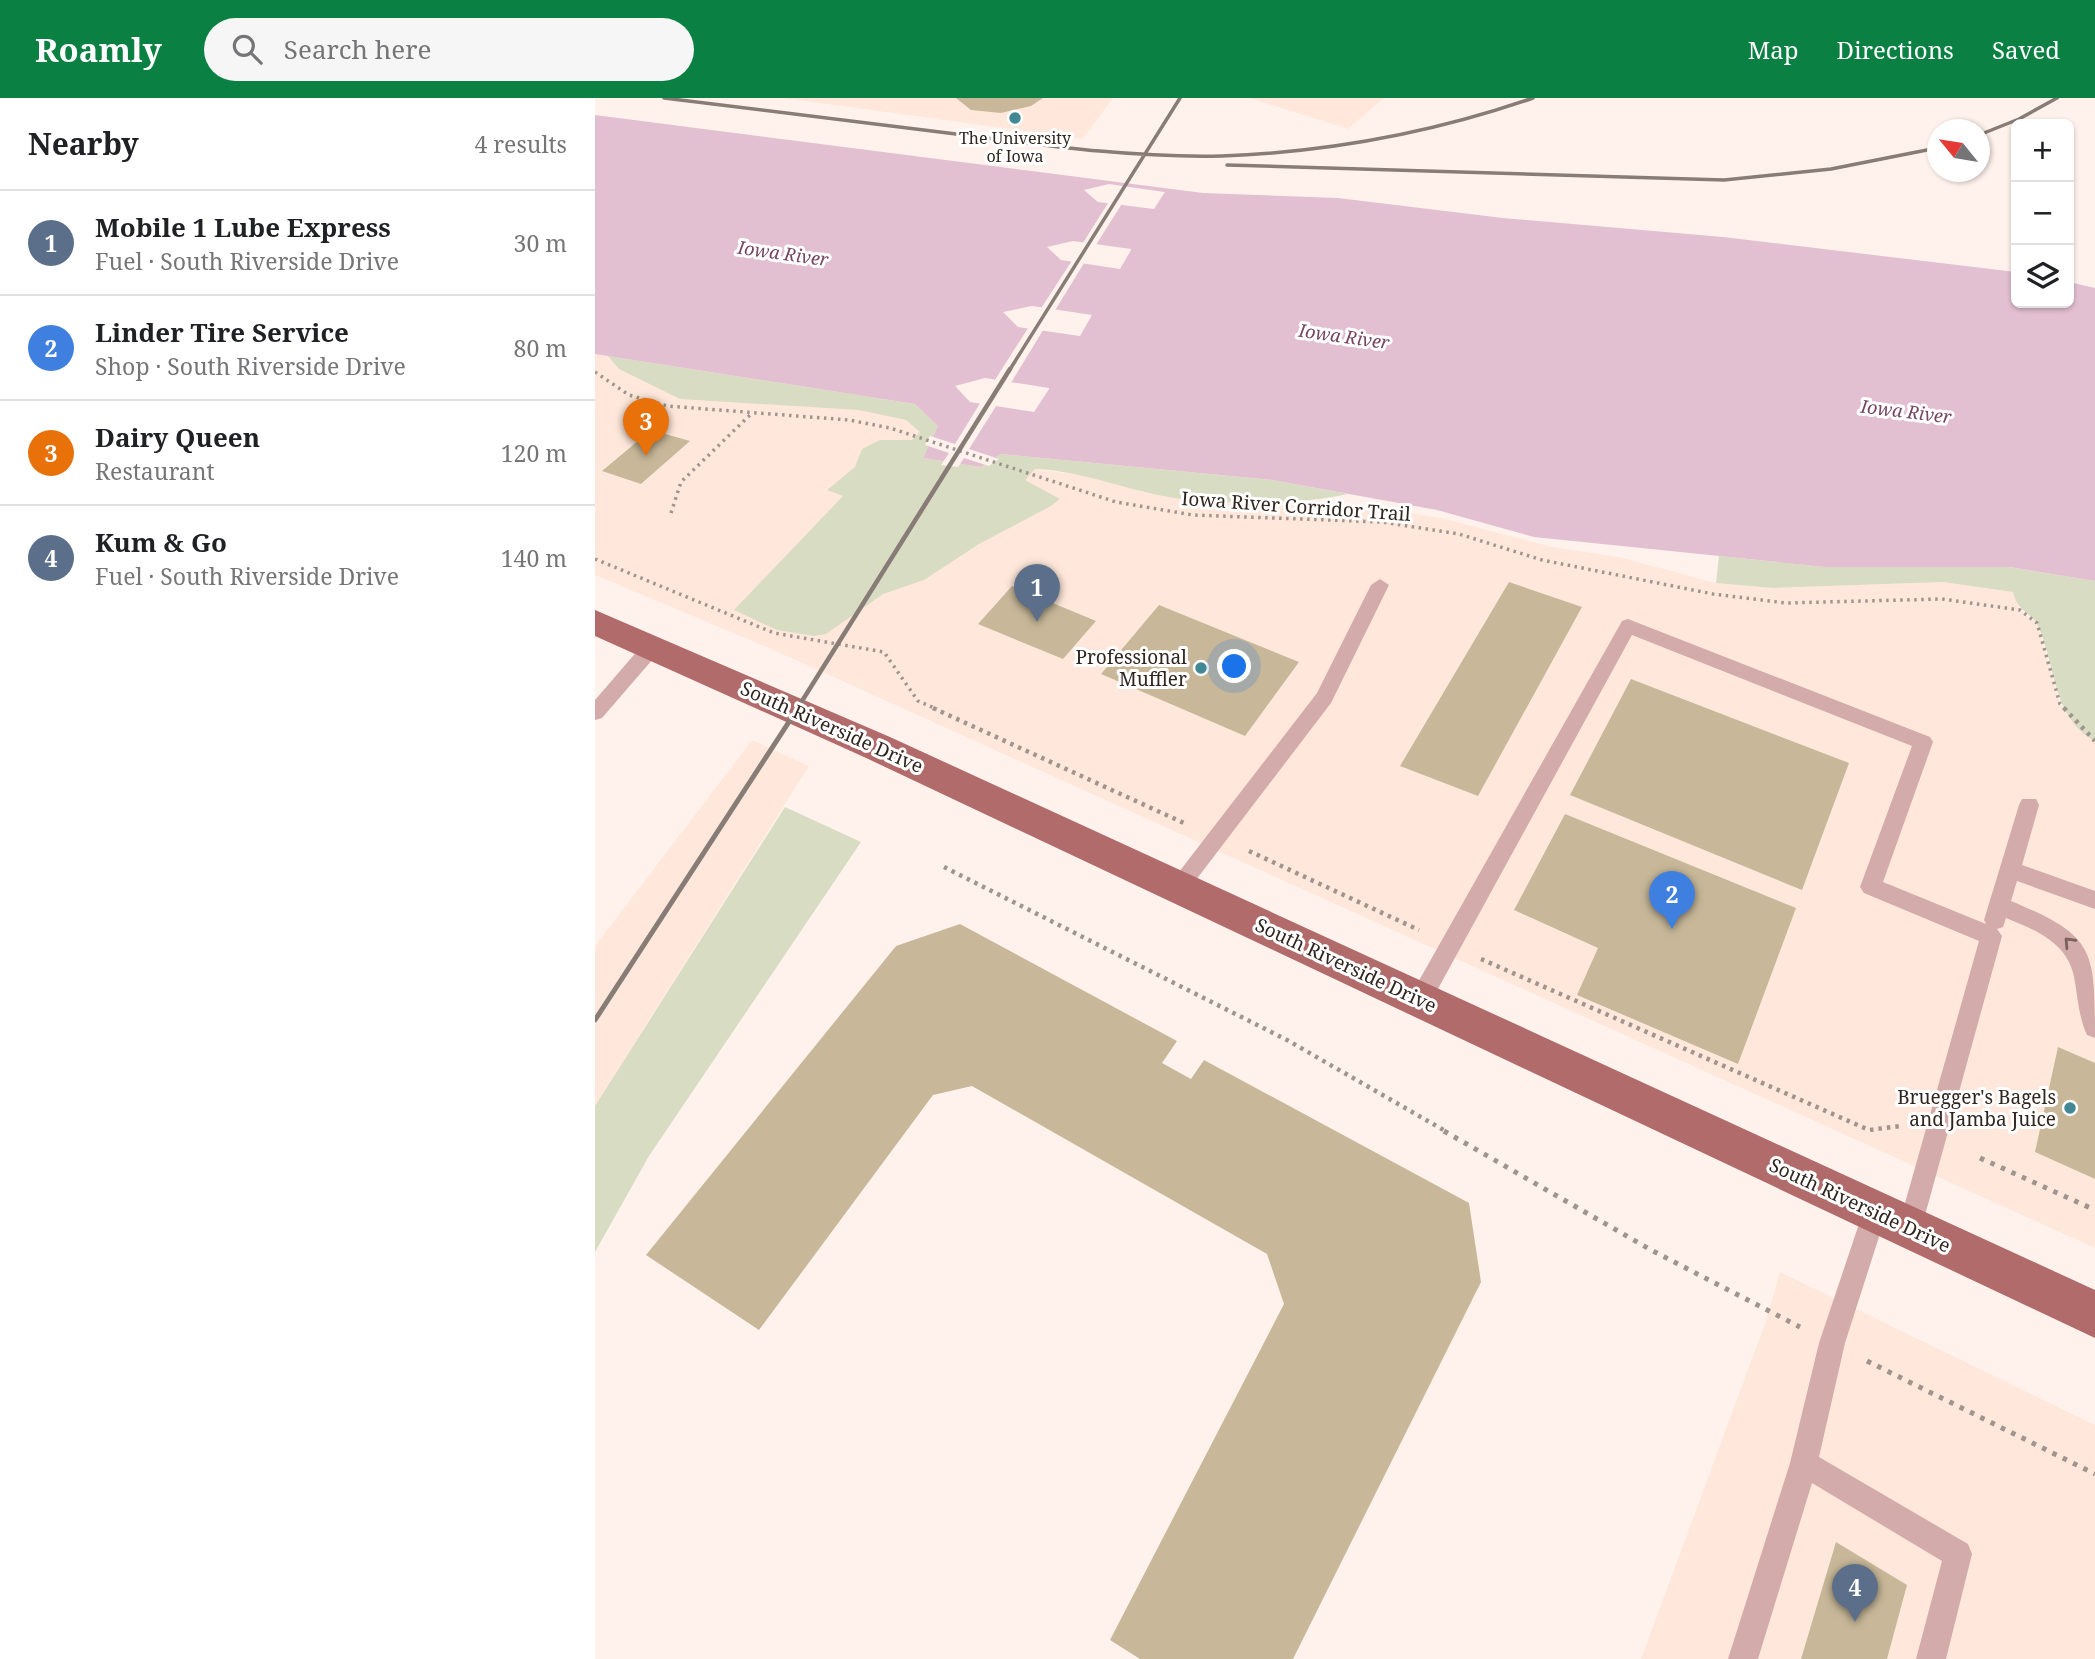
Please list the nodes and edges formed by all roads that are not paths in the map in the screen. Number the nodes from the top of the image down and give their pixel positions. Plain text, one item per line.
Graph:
1 (1380, 585) dead end
2 (595, 622) edge
3 (652, 647) junction
4 (595, 713) edge
5 (2029, 805) dead end
6 (2010, 870) junction
7 (1179, 887) junction
8 (2095, 900) edge
9 (1999, 906) junction
10 (1991, 936) junction
11 (1420, 1000) junction
12 (2095, 1028) edge
13 (1893, 1220) junction
14 (2095, 1314) edge
15 (1804, 1463) junction
16 (1743, 1659) edge
17 (1931, 1659) edge

1 - 7 lane
2 - 3 main road, South Riverside Drive
3 - 4 lane
3 - 7 main road, South Riverside Drive
5 - 6 lane
6 - 8 lane
6 - 9 lane
7 - 11 main road, South Riverside Drive
9 - 10 lane
12 -> 9 lane
10 - 11 lane
10 - 13 lane
11 - 13 main road, South Riverside Drive
13 - 14 main road, South Riverside Drive
13 - 15 lane
15 - 16 lane
15 - 17 lane

